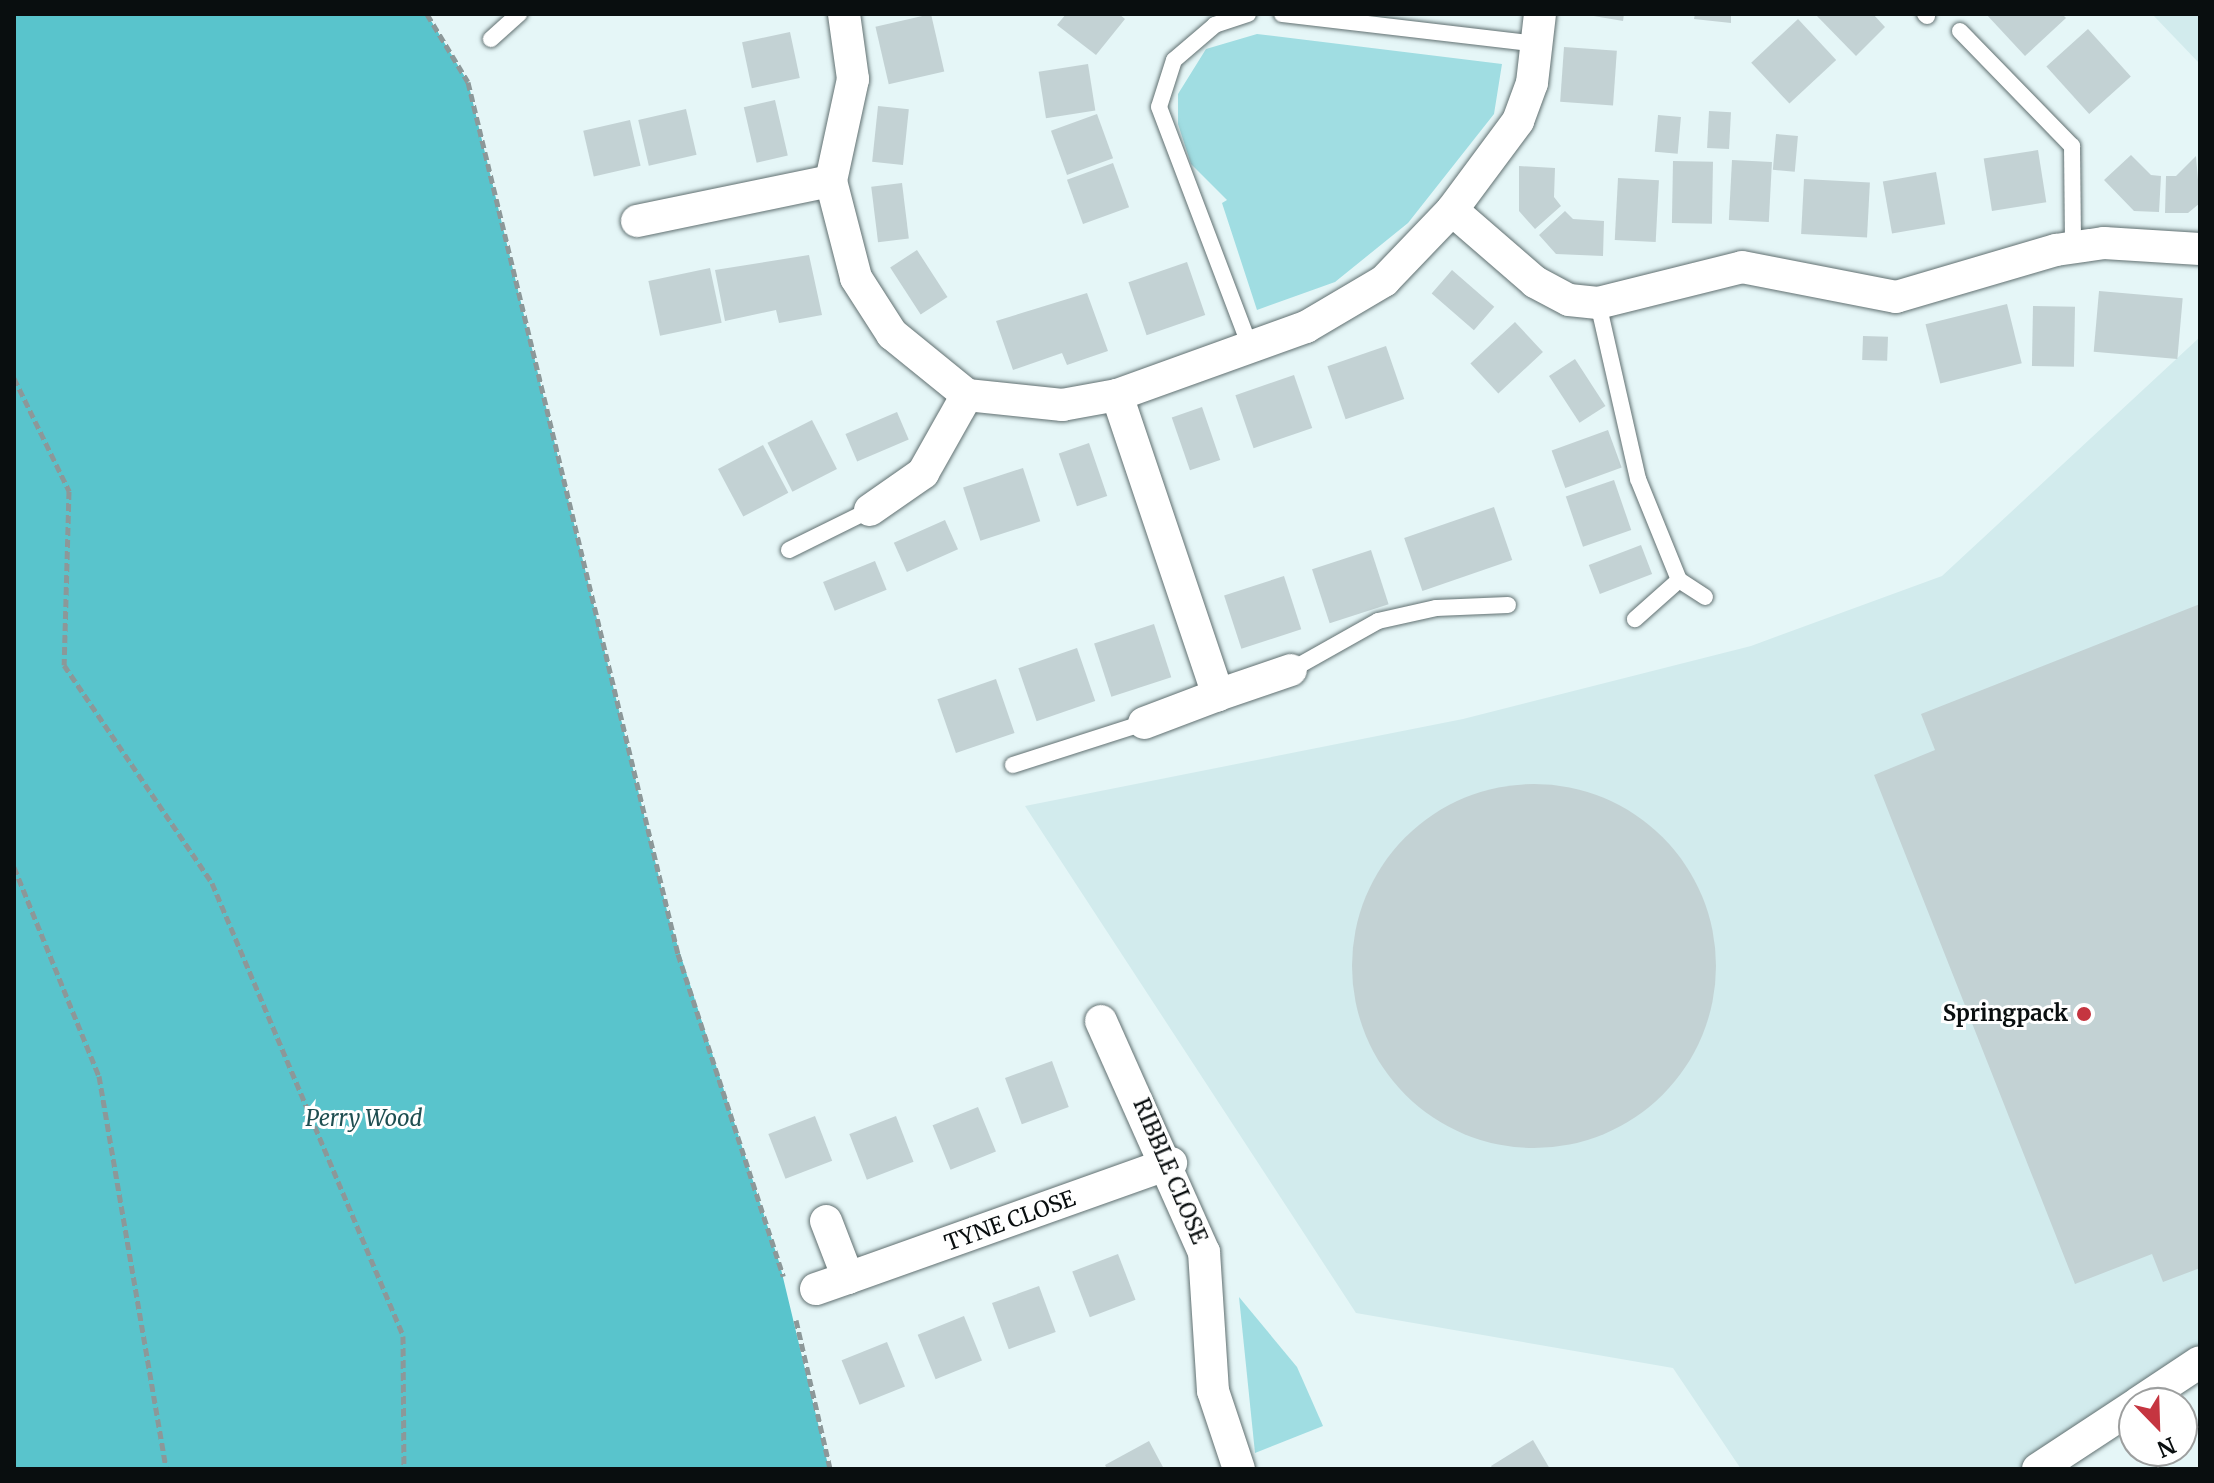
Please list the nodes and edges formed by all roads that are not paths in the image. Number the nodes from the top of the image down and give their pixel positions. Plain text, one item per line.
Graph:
1 (519, 14) edge
2 (844, 14) edge
3 (1248, 14) edge
4 (1282, 14) edge
5 (1539, 29) edge
6 (1960, 31) dead end
7 (491, 39) dead end
8 (831, 181) junction
9 (1452, 210) junction
10 (637, 221) dead end
11 (2073, 247) junction
12 (2200, 249) edge
13 (1598, 303) junction
14 (1250, 347) junction
15 (967, 395) junction
16 (1117, 395) junction
17 (870, 510) joint
18 (789, 550) dead end
19 (1679, 580) junction
20 (1705, 597) dead end
21 (1508, 605) dead end
22 (1635, 619) dead end
23 (1291, 670) joint
24 (1218, 695) junction
25 (1144, 723) joint
26 (1013, 765) dead end
27 (1101, 1021) dead end
28 (1171, 1163) junction
29 (826, 1221) dead end
30 (848, 1278) junction
31 (802, 1289) road end
32 (2200, 1362) edge
33 (2162, 1387) edge
34 (2118, 1416) edge
35 (1239, 1469) edge
36 (2038, 1469) edge

1 - 7 lane
2 - 8 street
3 - 14 lane
4 - 5 lane
5 - 9 street
6 - 11 lane
8 - 10 street
8 - 15 street
9 - 13 street
9 - 14 street
11 - 12 street
11 - 13 street
13 - 19 lane
14 - 16 street
15 - 16 street
15 - 17 street
16 - 24 street
17 - 18 lane
19 - 20 lane
19 - 22 lane
21 - 23 lane
23 - 24 street
24 - 25 street
25 - 26 lane
27 - 28 street, RIBBLE CLOSE
28 - 30 street, TYNE CLOSE
28 - 35 street, RIBBLE CLOSE
29 - 30 street
30 - 31 street, TYNE CLOSE
32 - 33 street
34 - 36 street

